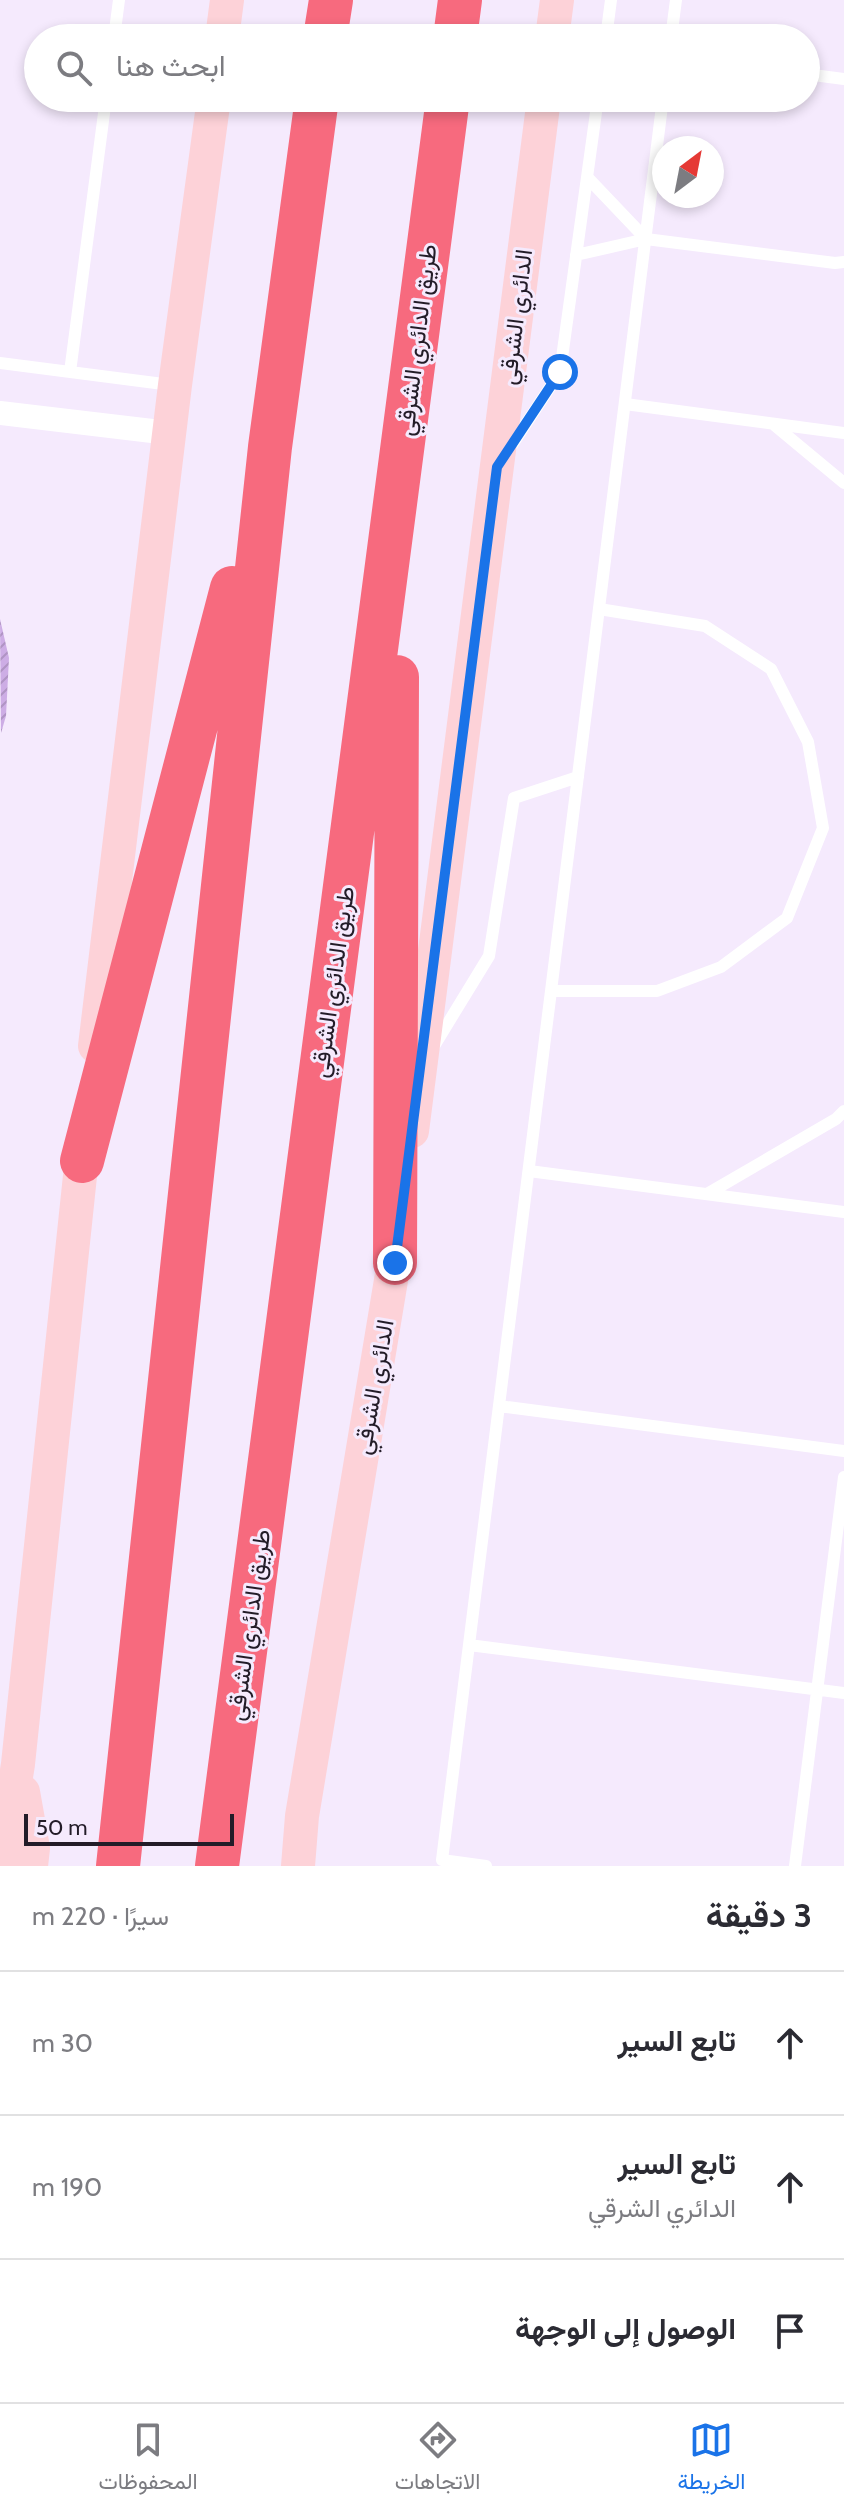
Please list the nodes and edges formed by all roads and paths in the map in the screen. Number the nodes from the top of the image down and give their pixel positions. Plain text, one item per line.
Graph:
1 (119, 0) edge
2 (227, 0) edge
3 (331, 0) edge
4 (460, 0) edge
5 (557, 0) edge
6 (611, 0) edge
7 (676, 0) edge
8 (116, 24) edge
9 (224, 24) edge
10 (327, 24) edge
11 (457, 24) edge
12 (554, 24) edge
13 (608, 24) edge
14 (673, 24) edge
15 (820, 76) edge
16 (844, 79) edge
17 (104, 112) edge
18 (212, 112) edge
19 (315, 112) edge
20 (446, 112) edge
21 (542, 112) edge
22 (596, 112) edge
23 (661, 112) edge
24 (587, 177) junction
25 (646, 239) junction
26 (576, 255) junction
27 (844, 262) edge
28 (0, 363) edge
29 (70, 372) junction
30 (175, 385) junction
31 (625, 404) junction
32 (0, 413) edge
33 (773, 424) junction
34 (169, 433) junction
35 (844, 433) edge
36 (270, 447) junction
37 (497, 467) junction
38 (844, 483) edge
39 (397, 497) junction
40 (599, 609) junction
41 (578, 777) junction
42 (551, 991) junction
43 (420, 1069) junction
44 (844, 1111) edge
45 (82, 1161) junction
46 (529, 1171) junction
47 (707, 1194) junction
48 (844, 1212) edge
49 (395, 1263) junction
50 (499, 1406) junction
51 (844, 1451) edge
52 (844, 1477) edge
53 (469, 1645) junction
54 (817, 1690) junction
55 (844, 1693) edge
56 (18, 1764) junction
57 (0, 1803) edge
58 (298, 1862) edge
59 (441, 1863) edge
60 (2, 1866) edge
61 (31, 1866) edge
62 (118, 1866) edge
63 (217, 1866) edge
64 (486, 1866) edge
65 (795, 1866) edge

1 - 8 lane
2 - 9 main road
3 - 10 highway
4 - 11 highway
5 - 12 main road
6 - 13 lane
7 - 14 lane
15 - 16 lane
17 - 29 lane
18 - 30 main road
19 - 36 highway
20 - 39 highway, طريق الدائري الشرقي
21 - 37 main road, الدائري الشرقي
22 - 24 lane
23 - 25 lane
24 - 25 lane
24 - 26 lane
25 - 26 lane
25 - 27 lane
25 - 31 lane
26 - 37 lane
28 - 29 lane
29 - 30 lane
30 - 34 main road
31 - 33 lane
31 - 40 lane
32 - 34 street
33 - 35 lane
33 - 38 lane
34 - 45 main road
36 - 45 highway
36 - 62 highway
37 - 43 main road, الدائري الشرقي
39 - 49 highway
39 - 63 highway, طريق الدائري الشرقي
40 - 41 lane
40 - 42 lane
41 - 42 lane
41 - 43 lane
42 - 46 lane
43 - 49 main road, الدائري الشرقي
44 - 47 lane
45 - 56 main road
46 - 47 lane
46 - 50 lane
47 - 48 lane
49 - 58 main road, الدائري الشرقي
50 - 51 lane
50 - 53 lane
52 - 54 lane
53 - 54 lane
53 - 59 lane
54 - 55 lane
54 - 65 lane
56 - 57 main road
56 - 60 main road
56 - 61 main road
59 - 64 lane

